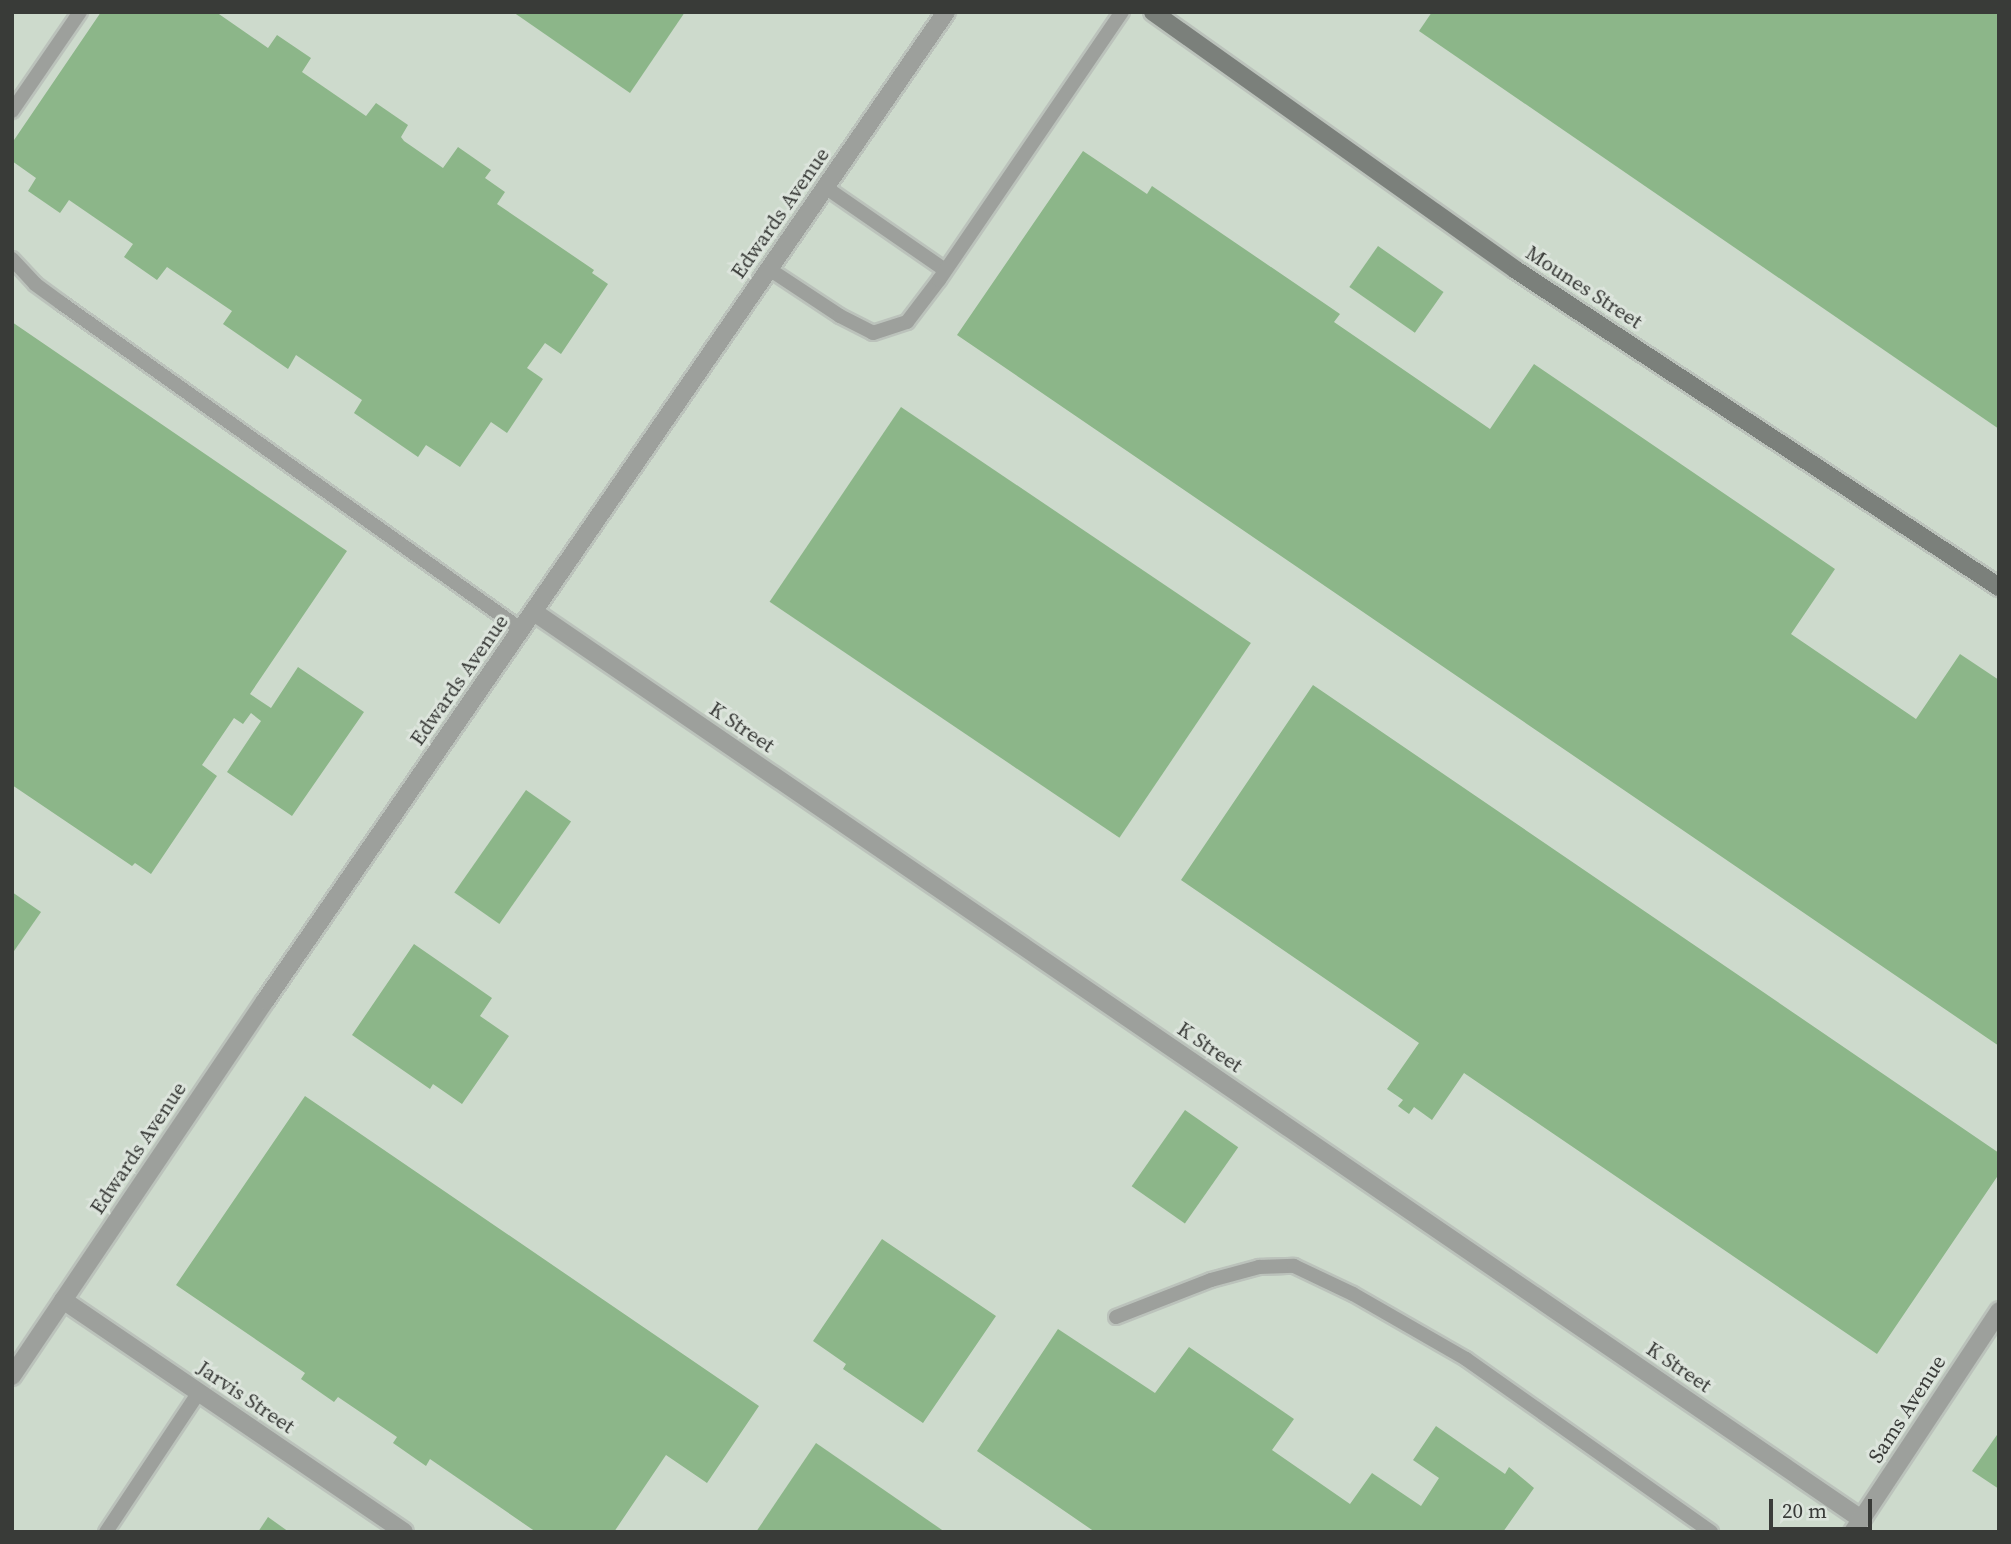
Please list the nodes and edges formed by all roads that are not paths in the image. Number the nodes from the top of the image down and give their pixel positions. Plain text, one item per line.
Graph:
1 (80, 12) edge
2 (946, 12) edge
3 (1122, 12) edge
4 (1153, 12) edge
5 (12, 111) edge
6 (825, 187) junction
7 (12, 259) edge
8 (769, 269) junction
9 (945, 270) junction
10 (1999, 587) edge
11 (534, 612) junction
12 (522, 630) junction
13 (63, 1300) junction
14 (1999, 1311) edge
15 (1116, 1317) dead end
16 (12, 1376) edge
17 (199, 1392) junction
18 (1857, 1525) edge
19 (106, 1532) edge
20 (404, 1532) edge
21 (1711, 1532) edge

1 - 5 lane
2 - 6 street, Edwards Avenue
3 - 9 lane
4 - 10 main road, Mounes Street
6 - 8 street, Edwards Avenue
6 - 9 lane
7 - 12 lane
8 - 9 lane
8 - 11 street, Edwards Avenue
11 - 12 street, Edwards Avenue
11 - 18 street, K Street
12 - 13 street, Edwards Avenue
13 - 16 street, Edwards Avenue
13 - 17 street, Jarvis Street
14 - 18 street, Sams Avenue
15 - 21 lane
17 - 19 lane
17 - 20 street, Jarvis Street

